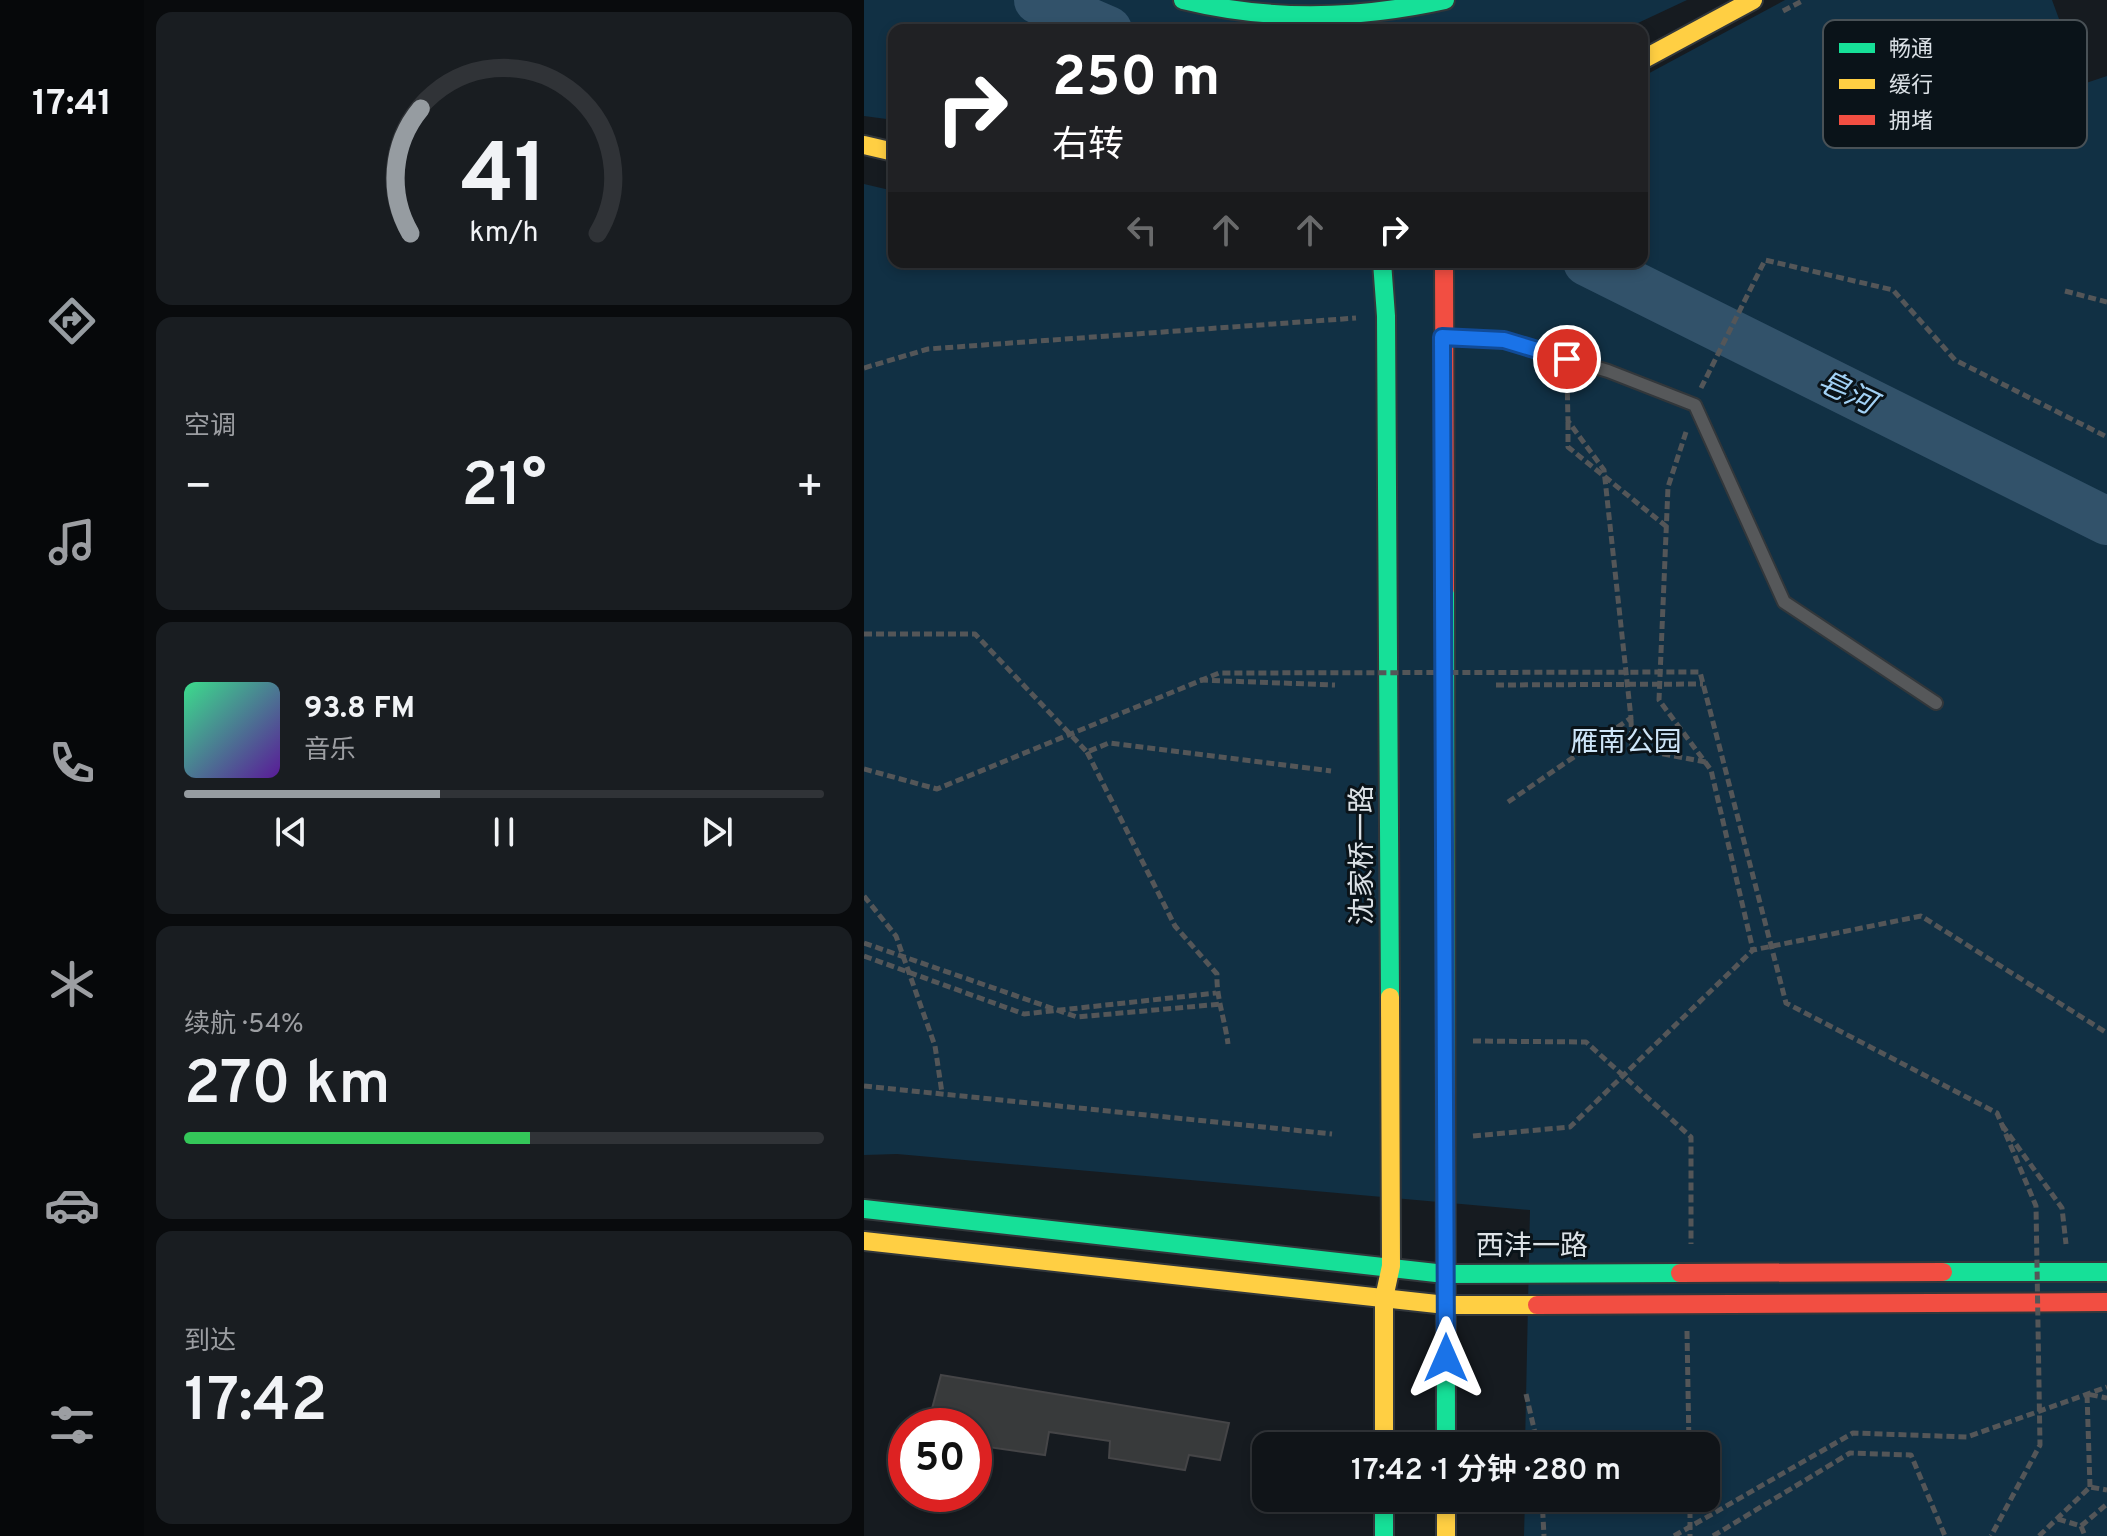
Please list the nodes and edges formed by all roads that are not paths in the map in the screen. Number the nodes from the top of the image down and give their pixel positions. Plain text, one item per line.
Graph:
1 (1183, 0) edge
2 (1445, 0) edge
3 (1753, 0) edge
4 (1648, 57) edge
5 (864, 145) edge
6 (888, 151) edge
7 (1382, 268) edge
8 (1444, 268) edge
9 (1442, 337) junction
10 (1936, 703) dead end
11 (864, 1209) edge
12 (864, 1241) edge
13 (1391, 1266) junction
14 (2107, 1272) edge
15 (1445, 1274) junction
16 (1384, 1298) junction
17 (2107, 1302) edge
18 (1446, 1305) junction
19 (1384, 1432) edge
20 (1446, 1432) edge
21 (1384, 1512) edge
22 (1446, 1512) edge
23 (1384, 1536) edge
24 (1446, 1536) edge

1 - 2 main road
3 - 4 main road
5 - 6 main road
7 - 13 main road, 沈家桥一路
8 - 9 main road
9 - 10 lane
9 - 15 main road
11 - 13 main road, 西沣一路
12 - 16 main road
13 - 15 main road, 西沣一路
13 - 16 main road, 沈家桥一路
14 - 15 main road, 西沣一路
15 - 18 main road
16 - 18 main road
16 - 19 main road, 沈家桥一路
17 - 18 main road
18 - 20 main road
21 - 23 main road
22 - 24 main road

